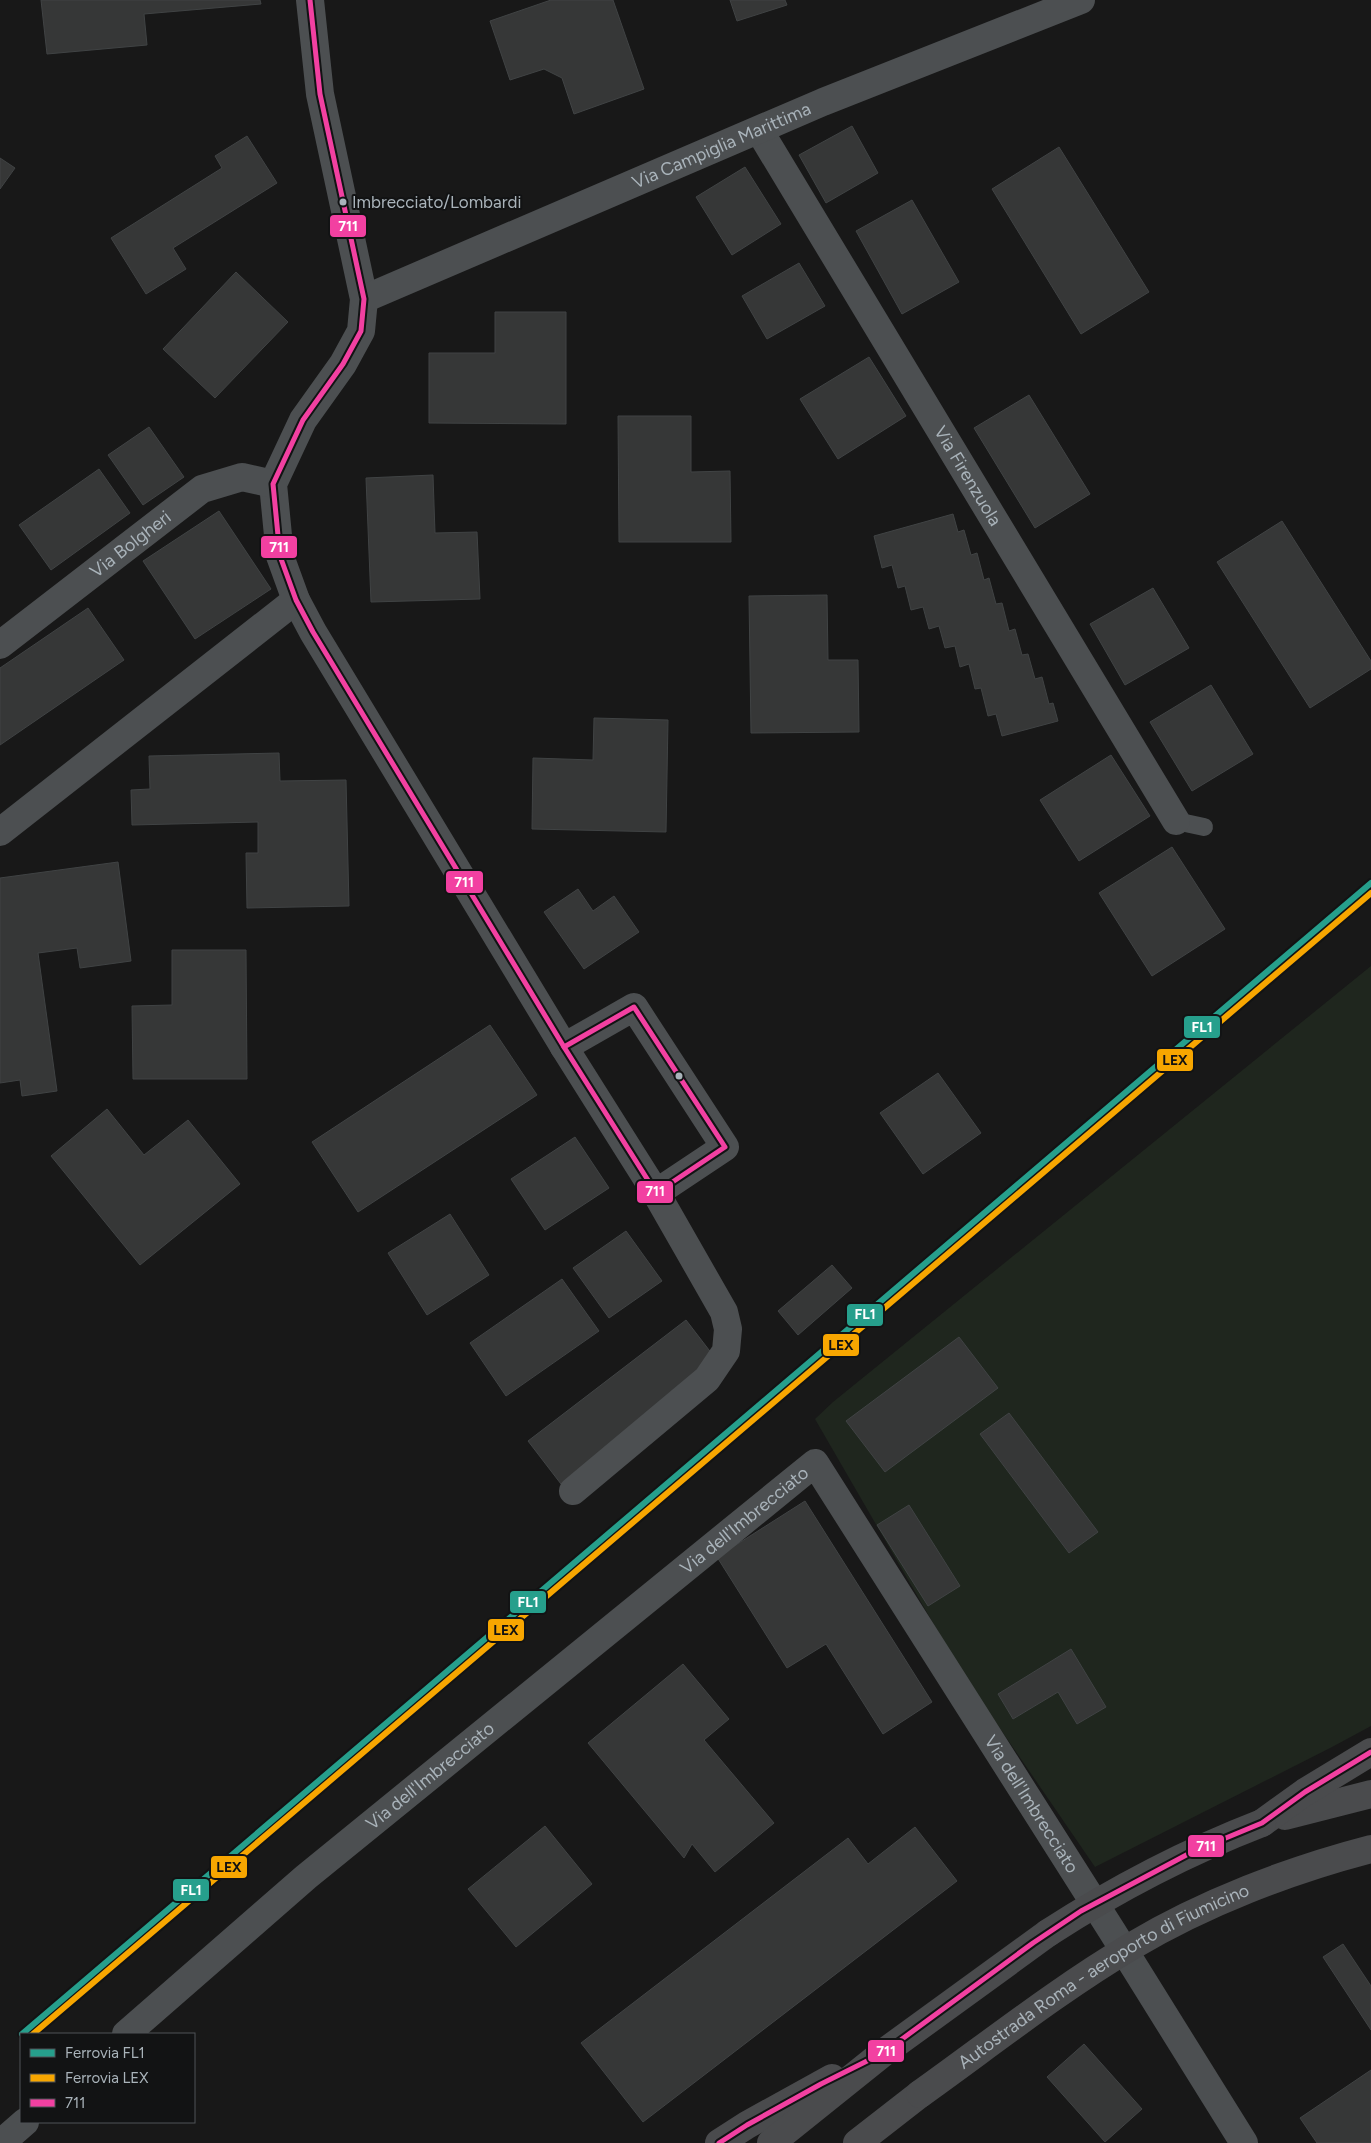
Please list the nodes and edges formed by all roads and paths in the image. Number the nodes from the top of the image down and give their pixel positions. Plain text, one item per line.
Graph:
1 (310, 0) edge
2 (1081, 0) edge
3 (759, 130) junction
4 (364, 299) junction
5 (274, 484) junction
6 (296, 600) junction
7 (0, 645) edge
8 (1176, 821) joint
9 (1204, 827) dead end
10 (0, 832) edge
11 (564, 1048) junction
12 (656, 1193) junction
13 (573, 1491) dead end
14 (1371, 1752) edge
15 (1371, 1794) edge
16 (1262, 1823) junction
17 (1371, 1849) edge
18 (127, 2033) edge
19 (883, 2053) junction
20 (24, 2123) edge
21 (1, 2143) edge
22 (719, 2143) edge
23 (771, 2143) edge
24 (857, 2143) edge
25 (1244, 2143) edge

1 - 4 street
2 - 3 street, Via Campiglia Marittima
3 - 4 street, Via Campiglia Marittima
3 - 8 street, Via Firenzuola
4 - 5 street
5 - 6 street
5 - 7 street, Via Bolgheri
6 - 10 street
6 - 11 street
8 - 9 lane
11 - 12 street
11 - 12 street
12 - 13 street
14 - 16 highway
15 - 16 highway
16 - 19 highway, bridge
17 - 24 highway, Autostrada Roma - aeroporto di Fiumicino, bridge
18 - 25 street, Via dell'Imbrecciato
19 - 22 highway
19 - 23 highway
20 - 21 street

